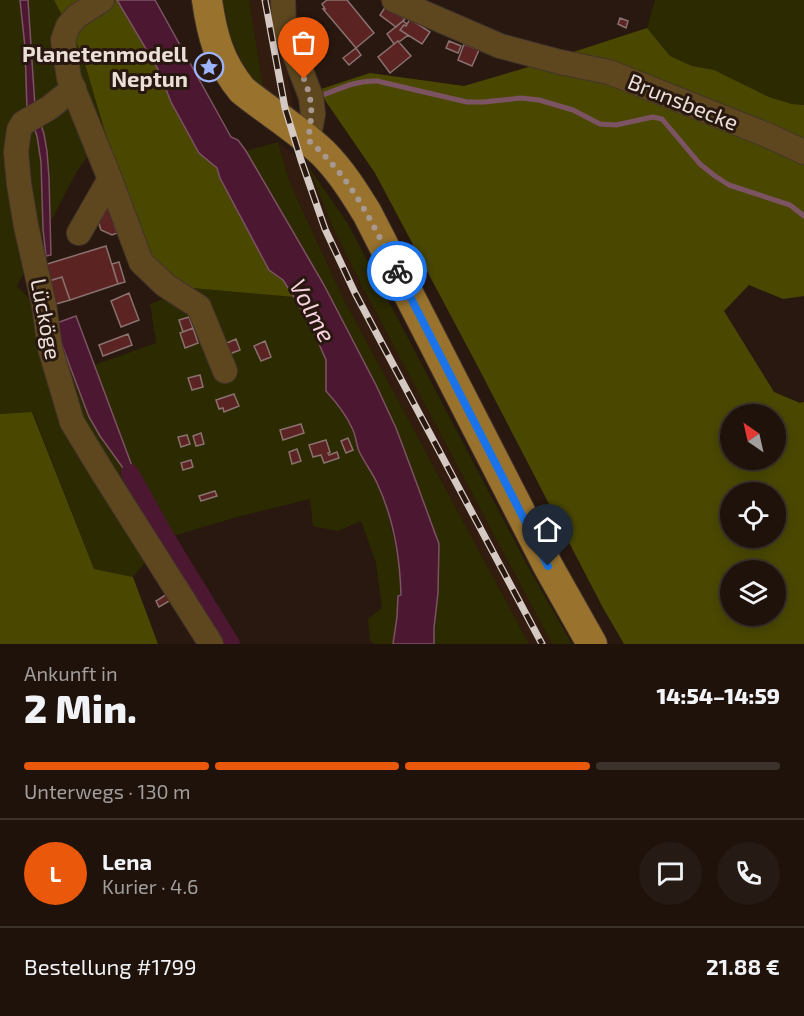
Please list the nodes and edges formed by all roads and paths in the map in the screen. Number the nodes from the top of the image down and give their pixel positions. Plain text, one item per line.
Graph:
1 (207, 0) edge
2 (283, 0) edge
3 (394, 0) edge
4 (100, 2) edge
5 (74, 87) junction
6 (308, 140) junction
7 (804, 152) edge
8 (110, 179) junction
9 (79, 232) dead end
10 (225, 371) dead end
11 (211, 644) edge
12 (592, 644) edge

1 - 6 main road
2 - 6 street
3 - 7 street, Brunsbecke
4 - 5 street
5 - 8 street
5 - 11 street, Lücköge
6 - 12 main road
8 - 9 street
8 - 10 street

